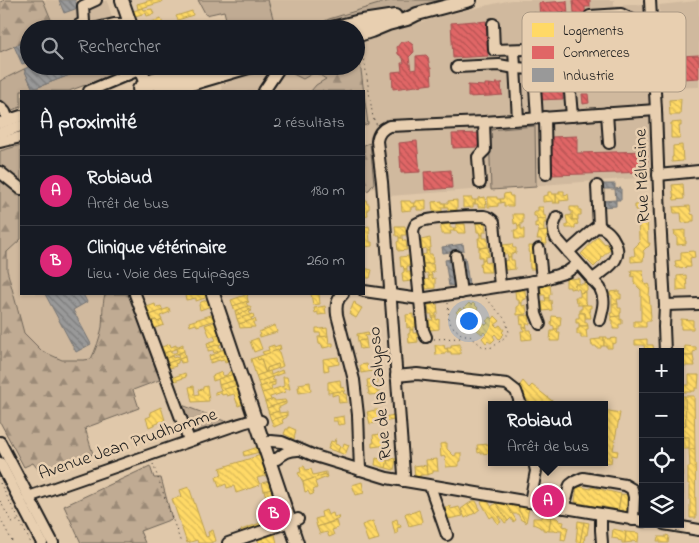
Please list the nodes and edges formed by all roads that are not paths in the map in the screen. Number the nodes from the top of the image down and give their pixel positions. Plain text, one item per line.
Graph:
1 (96, 0) edge
2 (114, 0) edge
3 (122, 0) edge
4 (470, 0) edge
5 (89, 20) edge
6 (123, 20) edge
7 (125, 20) edge
8 (392, 20) junction
9 (365, 23) edge
10 (493, 24) dead end
11 (365, 27) edge
12 (365, 34) edge
13 (514, 50) junction
14 (522, 50) edge
15 (457, 67) dead end
16 (515, 68) junction
17 (522, 68) edge
18 (166, 75) edge
19 (177, 75) edge
20 (188, 75) edge
21 (275, 75) edge
22 (145, 81) edge
23 (95, 90) edge
24 (265, 90) edge
25 (536, 92) edge
26 (570, 92) edge
27 (655, 92) edge
28 (0, 107) edge
29 (656, 110) junction
30 (607, 113) junction
31 (20, 116) edge
32 (572, 116) junction
33 (541, 117) junction
34 (518, 119) junction
35 (4, 121) edge
36 (484, 122) junction
37 (20, 126) edge
38 (0, 132) edge
39 (20, 137) edge
40 (0, 142) edge
41 (609, 143) dead end
42 (699, 171) edge
43 (0, 172) edge
44 (546, 174) dead end
45 (658, 175) junction
46 (480, 183) dead end
47 (597, 186) dead end
48 (20, 188) edge
49 (557, 217) dead end
50 (599, 226) junction
51 (539, 249) dead end
52 (568, 252) junction
53 (455, 256) dead end
54 (578, 264) junction
55 (538, 280) junction
56 (592, 280) junction
57 (500, 286) junction
58 (365, 291) edge
59 (462, 292) junction
60 (135, 295) edge
61 (213, 295) edge
62 (222, 295) edge
63 (342, 295) edge
64 (390, 295) junction
65 (420, 299) junction
66 (699, 304) edge
67 (665, 305) junction
68 (600, 320) dead end
69 (540, 324) dead end
70 (426, 337) road end
71 (665, 348) edge
72 (396, 376) junction
73 (520, 401) edge
74 (258, 425) junction
75 (189, 440) junction
76 (0, 442) edge
77 (270, 442) junction
78 (299, 450) junction
79 (273, 460) junction
80 (0, 463) edge
81 (535, 466) edge
82 (360, 470) junction
83 (403, 481) junction
84 (430, 486) junction
85 (29, 498) junction
86 (530, 502) junction
87 (564, 508) junction
88 (601, 514) junction
89 (294, 520) junction
90 (638, 520) edge
91 (684, 527) edge
92 (699, 530) edge
93 (447, 535) dead end
94 (42, 543) edge
95 (53, 543) edge
96 (228, 543) edge
97 (298, 543) edge
98 (306, 543) edge
99 (602, 543) edge

1 - 5 street
2 - 6 main road
3 - 7 main road
4 - 8 main road
8 - 9 main road
8 - 11 street
8 - 12 main road
10 - 13 street
13 - 14 street
13 - 16 street
15 - 16 street
16 - 17 street
16 - 34 street
18 - 22 main road
19 - 22 street
20 - 22 main road
21 - 24 street
22 - 23 street
25 - 33 street
26 - 32 street
27 - 29 street, Rue Mélusine
28 - 35 street
29 - 30 street
29 - 45 street, Rue Mélusine
30 - 32 street
30 - 41 street
31 - 35 street
32 - 33 street
33 - 34 street
33 - 44 street
34 - 36 street
36 - 46 street
36 - 64 street, Rue de la Calypso
37 - 38 street
39 - 40 street
42 - 45 street
43 - 48 street
45 - 67 street, Rue Mélusine
47 - 50 street
49 - 52 street
50 - 52 street
50 - 56 street
51 - 55 street
52 - 54 street
53 - 59 street
54 - 55 street
54 - 56 street
55 - 57 street
55 - 69 street
56 - 68 street
57 - 59 street
57 - 65 street
58 - 64 street
59 - 65 street
60 - 75 street
61 - 74 main road
62 - 77 main road
63 - 82 street
64 - 65 street
64 - 72 street, Rue de la Calypso
65 - 70 street
66 - 67 street
67 - 71 street, Rue Mélusine
72 - 73 street
72 - 83 street, Rue de la Calypso
74 - 75 street, Avenue Jean Prudhomme
74 - 77 street
74 - 79 main road
75 - 85 street, Avenue Jean Prudhomme
76 - 85 street
77 - 78 street
77 - 79 main road
78 - 79 street
78 - 82 street
79 - 89 main road
80 - 94 street
81 - 86 street
82 - 83 street
83 - 84 street
84 - 86 street
84 - 93 street
85 - 95 street
86 - 87 street
87 - 88 street
87 - 90 street
88 - 90 street
88 - 99 street
89 - 96 street
89 - 97 main road
89 - 98 main road
91 - 92 street

